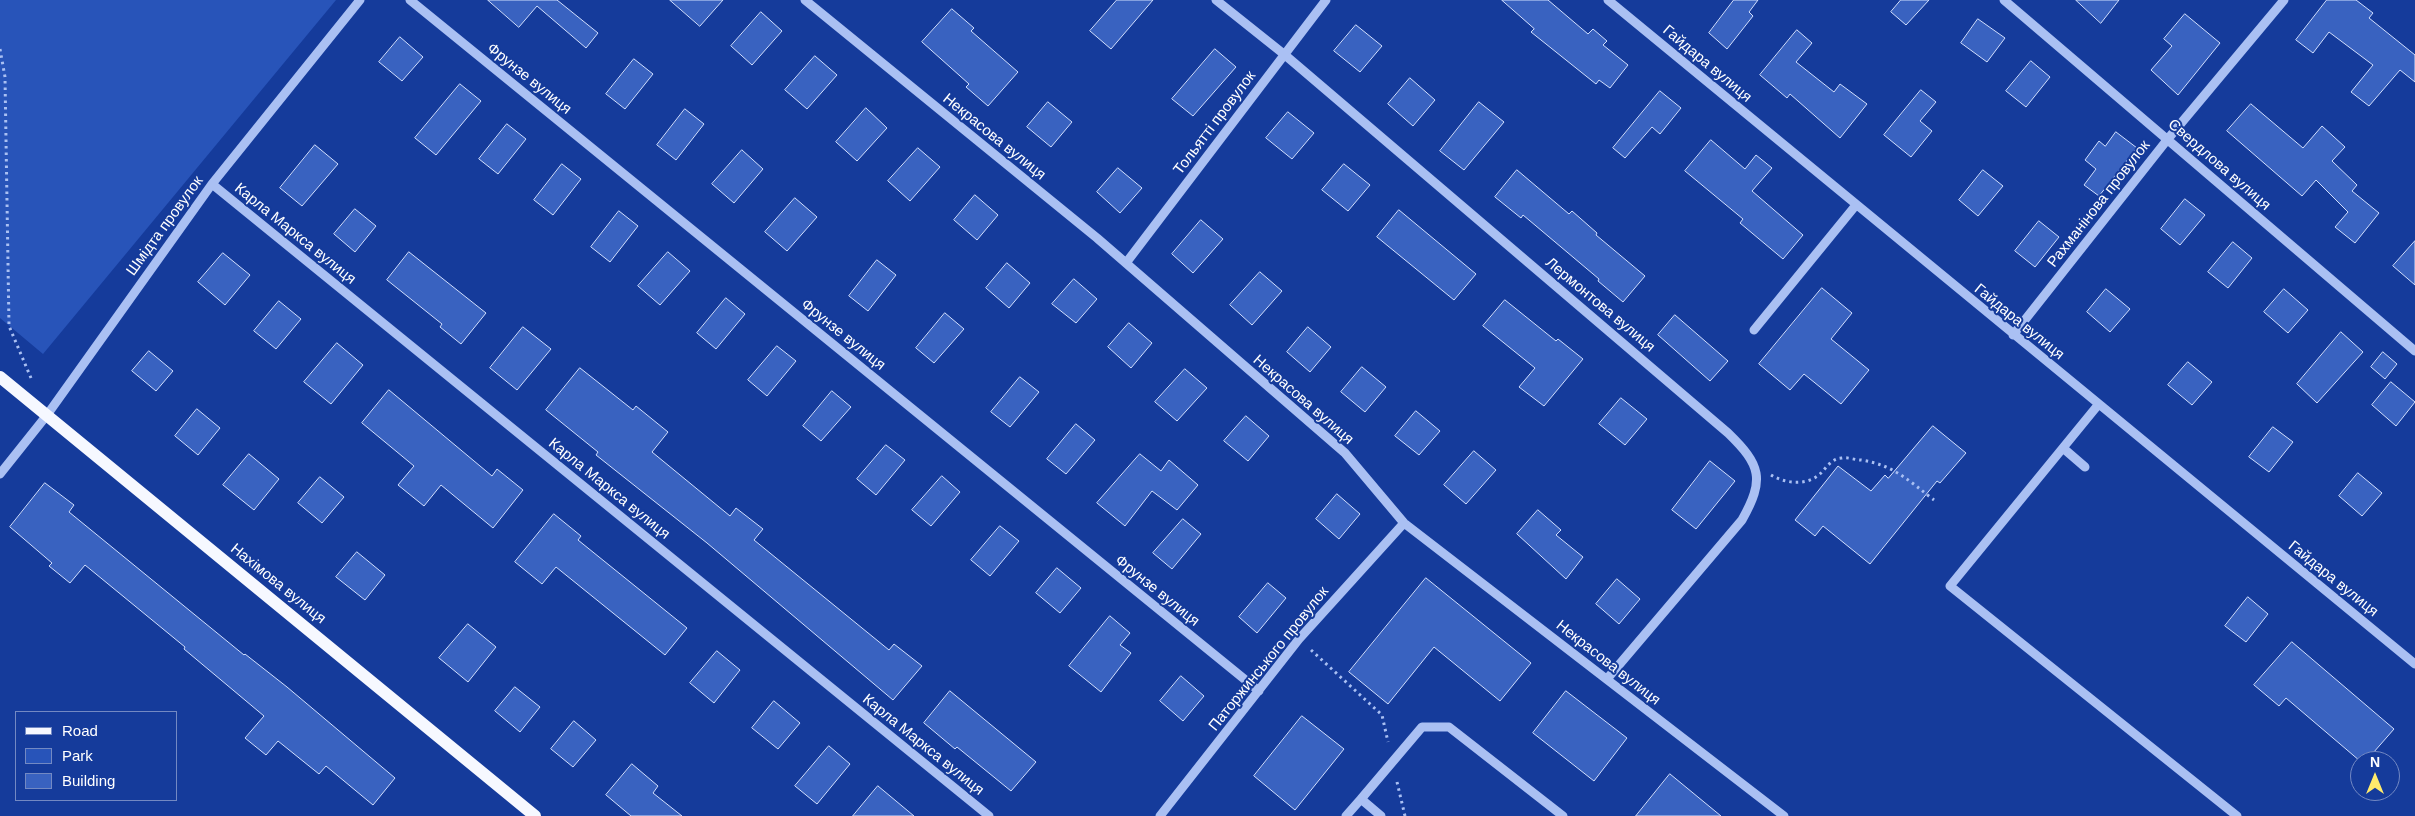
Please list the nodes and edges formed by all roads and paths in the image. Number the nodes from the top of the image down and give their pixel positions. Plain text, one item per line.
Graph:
1 (360, 0) edge
2 (410, 0) edge
3 (805, 0) edge
4 (1216, 0) edge
5 (1326, 0) edge
6 (1608, 0) edge
7 (2004, 0) edge
8 (2284, 0) edge
9 (0, 49) edge
10 (1285, 55) junction
11 (2168, 140) junction
12 (212, 184) junction
13 (1856, 205) junction
14 (1126, 263) junction
15 (1754, 330) dead end
16 (2013, 335) junction
17 (2415, 352) edge
18 (0, 377) edge
19 (32, 380) dead end
20 (2098, 405) junction
21 (47, 416) junction
22 (2063, 448) junction
23 (1754, 464) junction
24 (2085, 467) dead end
25 (0, 474) edge
26 (1934, 500) dead end
27 (1404, 523) junction
28 (1300, 639) junction
29 (2415, 664) edge
30 (1607, 679) junction
31 (1258, 691) junction
32 (1392, 762) junction
33 (1361, 799) junction
34 (535, 816) edge
35 (989, 816) edge
36 (1160, 816) edge
37 (1346, 816) edge
38 (1381, 816) edge
39 (1405, 816) edge
40 (1563, 816) edge
41 (1784, 816) edge
42 (2236, 816) edge

1 - 12 street, Шмідта провулок
2 - 31 street, Фрунзе вулиця
3 - 14 street, Некрасова вулиця
4 - 10 street, Лермонтова вулиця
5 - 10 street, Тольятті провулок
6 - 13 street, Гайдара вулиця
7 - 11 street, Свердлова вулиця
8 - 11 street, Рахманінова провулок
9 - 19 path
10 - 14 street, Тольятті провулок
10 - 23 street, Лермонтова вулиця
11 - 16 street, Рахманінова провулок
11 - 17 street, Свердлова вулиця
12 - 21 street, Шмідта провулок
12 - 35 street, Карла Маркса вулиця
13 - 15 street
13 - 16 street, Гайдара вулиця
14 - 27 street, Некрасова вулиця
16 - 20 street, Гайдара вулиця
18 - 21 main road, Нахімова вулиця
20 - 22 street
20 - 29 street, Гайдара вулиця
21 - 25 street, Шмідта провулок
21 - 34 main road, Нахімова вулиця
22 - 24 street
22 - 42 street
23 - 26 path
23 - 30 street
27 - 28 street, Паторжинського провулок
27 - 30 street, Некрасова вулиця
28 - 31 street, Паторжинського провулок
28 - 32 path
30 - 41 street, Некрасова вулиця
31 - 36 street, Паторжинського провулок
32 - 33 street
32 - 39 path
32 - 40 street
33 - 37 street
33 - 38 street

